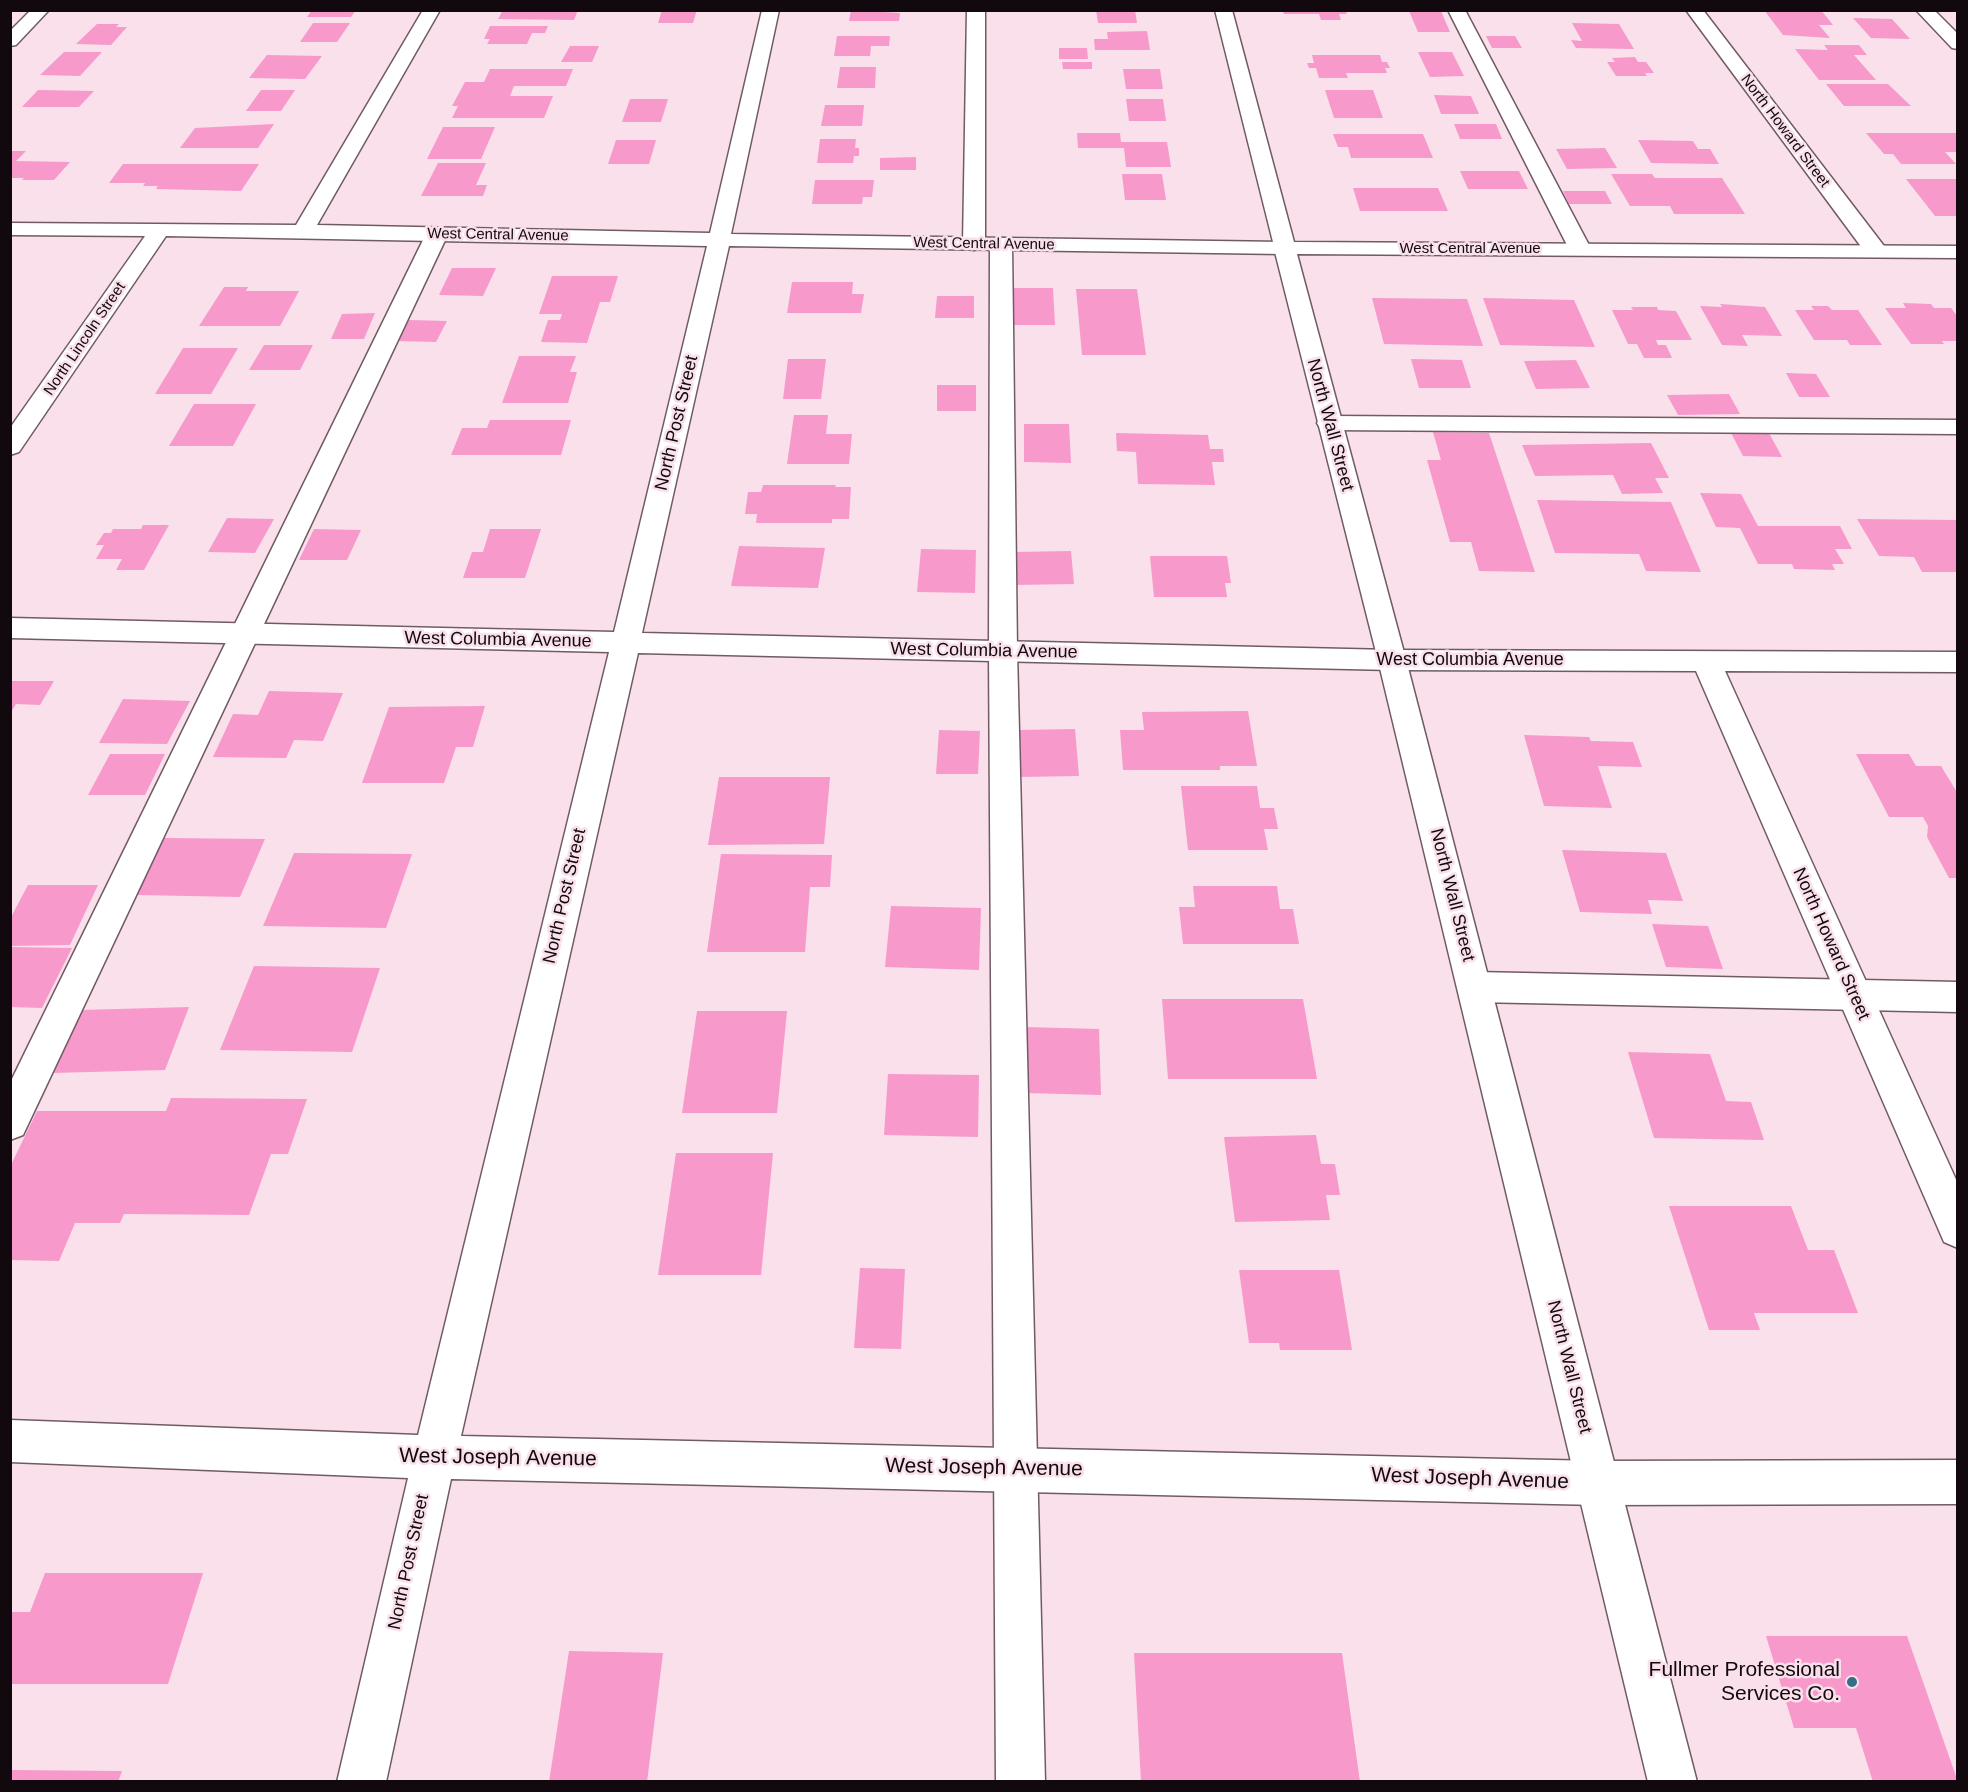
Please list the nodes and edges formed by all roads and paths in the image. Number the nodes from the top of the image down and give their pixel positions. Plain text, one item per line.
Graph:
1 (41, 10) edge
2 (432, 10) edge
3 (771, 10) edge
4 (976, 10) edge
5 (1223, 10) edge
6 (1456, 10) edge
7 (1694, 10) edge
8 (1924, 10) edge
9 (10, 41) edge
10 (1958, 44) edge
11 (10, 229) edge
12 (159, 231) junction
13 (303, 231) junction
14 (437, 234) junction
15 (720, 240) junction
16 (987, 244) junction
17 (1283, 248) junction
18 (1580, 249) junction
19 (1876, 251) junction
20 (1958, 252) edge
21 (1329, 423) junction
22 (1958, 427) edge
23 (10, 447) edge
24 (10, 628) edge
25 (244, 634) junction
26 (625, 643) junction
27 (1004, 651) junction
28 (1392, 660) junction
29 (1705, 660) junction
30 (1958, 662) edge
31 (1475, 987) junction
32 (1854, 996) junction
33 (1958, 997) edge
34 (10, 1124) edge
35 (1958, 1229) edge
36 (10, 1441) edge
37 (432, 1457) junction
38 (1015, 1469) junction
39 (1958, 1482) edge
40 (1598, 1483) junction
41 (361, 1782) edge
42 (1021, 1782) edge
43 (1673, 1782) edge

1 - 9 street
2 - 13 street
3 - 15 street, North Post Street
4 - 16 street
5 - 17 street, North Wall Street
6 - 18 street
7 - 19 street, North Howard Street
8 - 10 street
11 - 12 street, West Central Avenue
12 - 13 street, West Central Avenue
12 - 23 street, North Lincoln Street
13 - 14 street, West Central Avenue
14 - 15 street, West Central Avenue
14 - 25 street
15 - 16 street, West Central Avenue
15 - 26 street, North Post Street
16 - 17 street, West Central Avenue
16 - 27 street
17 - 18 street, West Central Avenue
17 - 21 street, North Wall Street
18 - 19 street, West Central Avenue
19 - 20 street, West Central Avenue
21 - 22 street
21 - 28 street, North Wall Street
24 - 25 street, West Columbia Avenue
25 - 26 street, West Columbia Avenue
25 - 34 street
26 - 27 street, West Columbia Avenue
26 - 37 street, North Post Street
27 - 28 street, West Columbia Avenue
27 - 38 street
28 - 29 street, West Columbia Avenue
28 - 31 street, North Wall Street
29 - 30 street, West Columbia Avenue
29 - 32 street, North Howard Street
31 - 32 street
31 - 40 street, North Wall Street
32 - 33 street
32 - 35 street, North Howard Street
36 - 37 street, West Joseph Avenue
37 - 38 street, West Joseph Avenue
37 - 41 street, North Post Street
38 - 40 street, West Joseph Avenue
38 - 42 street
39 - 40 street, West Joseph Avenue
40 - 43 street, North Wall Street

